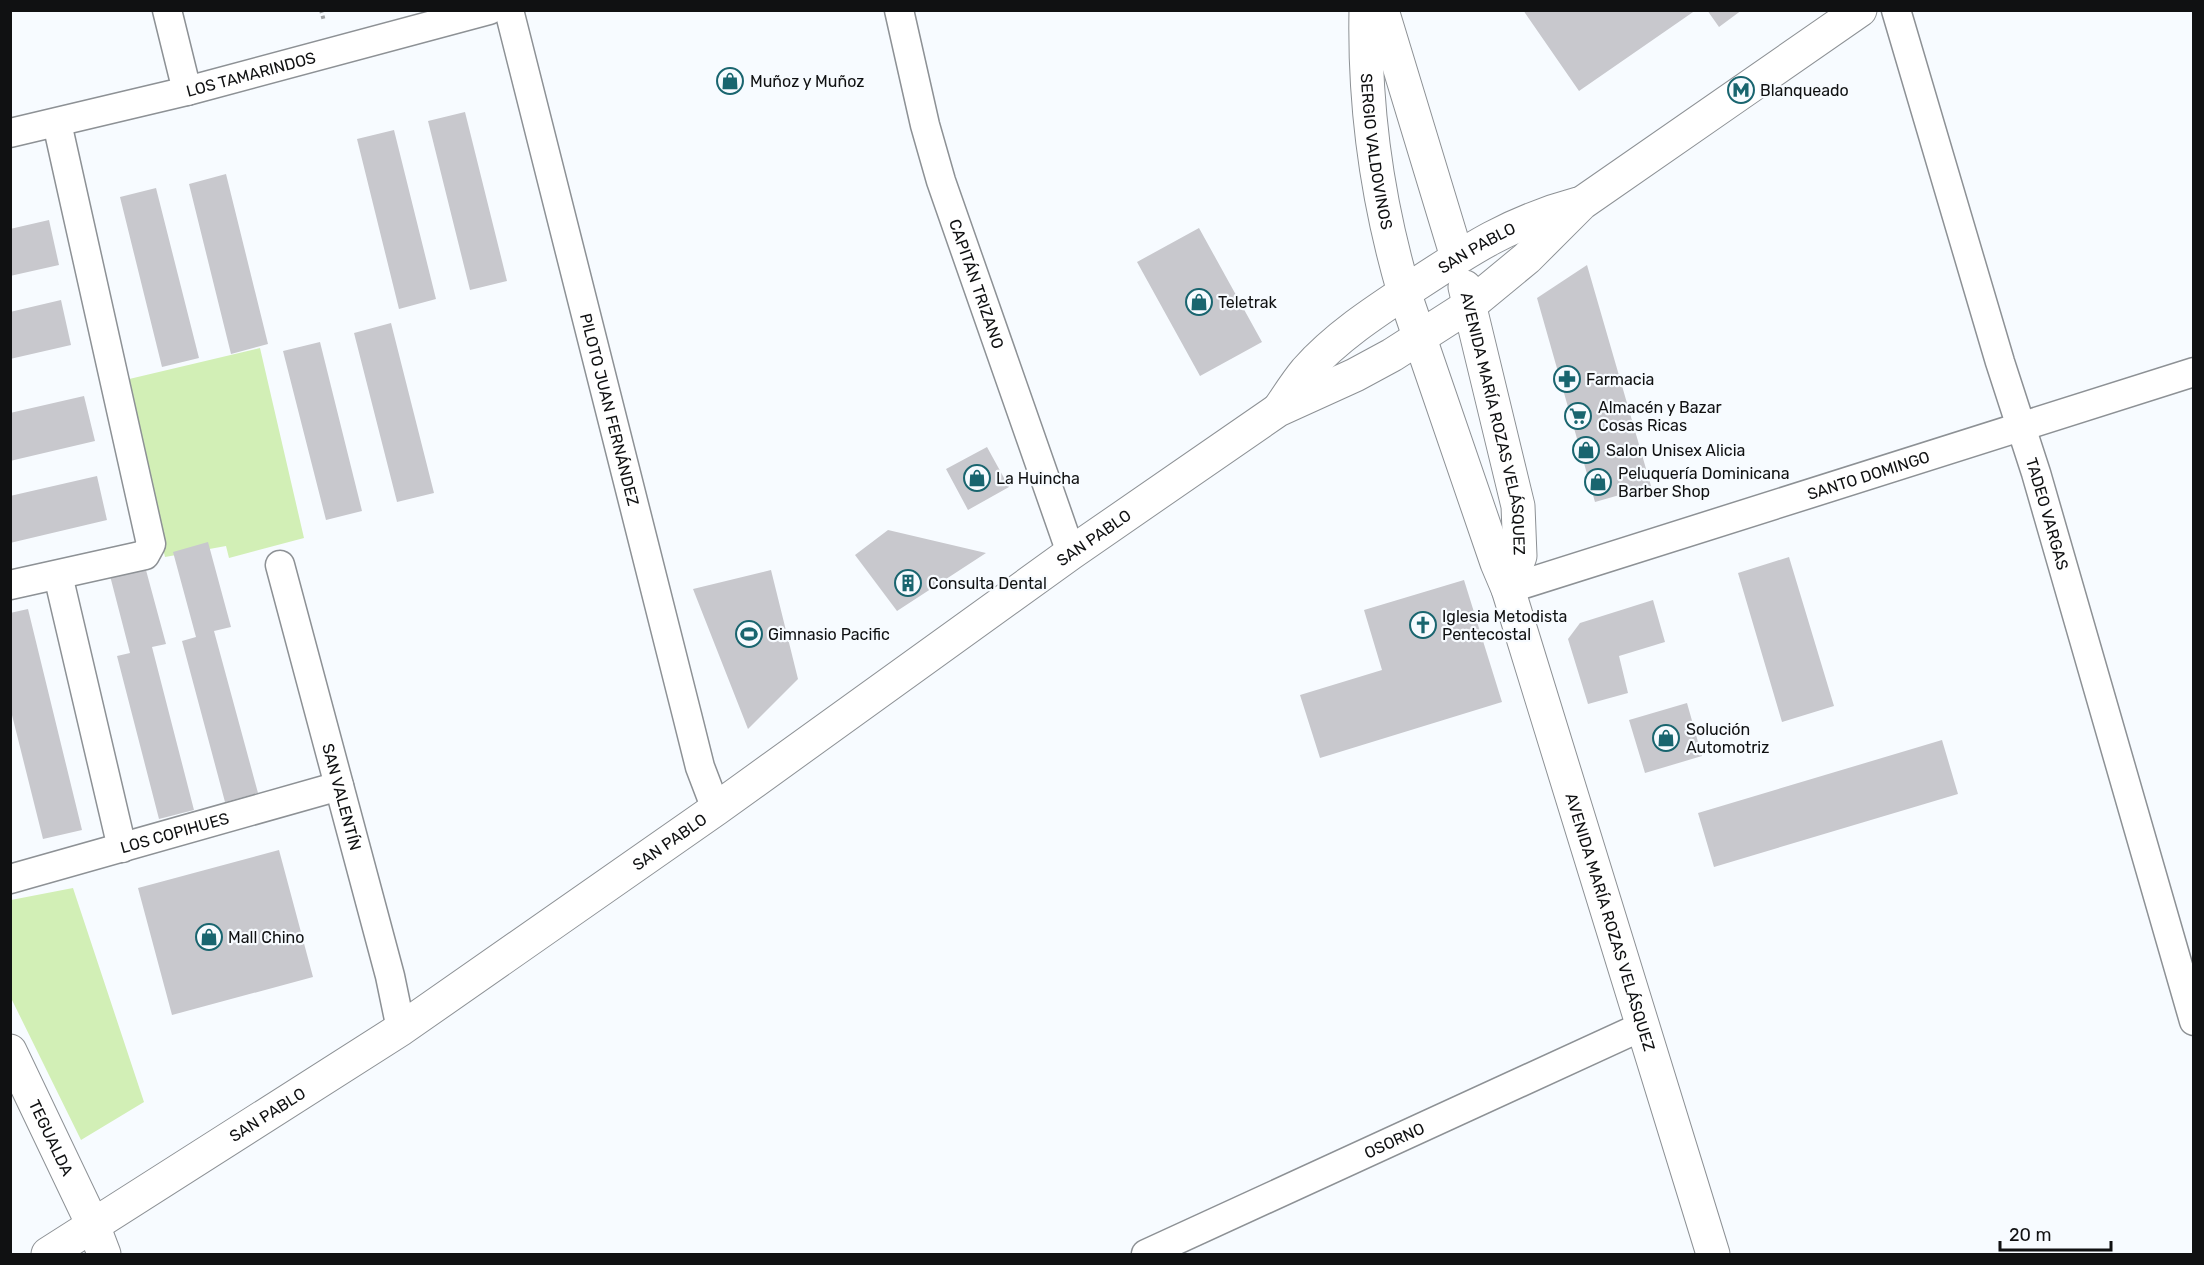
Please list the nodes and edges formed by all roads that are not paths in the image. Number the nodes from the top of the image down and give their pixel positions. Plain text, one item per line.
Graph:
1 (167, 10) edge
2 (489, 10) edge
3 (509, 10) edge
4 (899, 10) edge
5 (1366, 10) edge
6 (1382, 10) edge
7 (1860, 10) edge
8 (1896, 10) edge
9 (187, 91) junction
10 (57, 123) junction
11 (10, 133) edge
12 (1582, 203) junction
13 (1457, 257) junction
14 (1404, 292) junction
15 (1470, 305) junction
16 (1420, 339) junction
17 (2193, 372) edge
18 (1278, 410) junction
19 (2021, 426) junction
20 (1071, 554) junction
21 (280, 565) dead end
22 (58, 575) junction
23 (10, 585) edge
24 (1508, 589) junction
25 (339, 786) junction
26 (716, 809) junction
27 (122, 848) junction
28 (10, 879) edge
29 (2193, 1021) edge
30 (1643, 1026) junction
31 (401, 1029) junction
32 (10, 1051) edge
33 (98, 1240) edge
34 (48, 1254) edge
35 (1146, 1254) edge
36 (1713, 1254) edge

1 - 9 street
2 - 9 street, LOS TAMARINDOS
3 - 26 street, PILOTO JUAN FERNÁNDEZ
4 - 20 street, CAPITÁN TRIZANO
5 - 14 main road, SERGIO VALDOVINOS
6 - 13 main road, SERGIO VALDOVINOS
7 - 12 main road, SAN PABLO
8 - 19 street, TADEO VARGAS
9 - 10 street, LOS TAMARINDOS
10 - 11 street, LOS TAMARINDOS
10 - 22 street
12 - 13 main road, SAN PABLO
12 - 15 main road, SAN PABLO
13 - 14 main road, SAN PABLO
13 - 15 main road, AVENIDA MARÍA ROZAS VELÁSQUEZ
14 - 16 main road, AVENIDA MARÍA ROZAS VELÁSQUEZ
14 - 18 main road, SAN PABLO
15 - 16 main road, SAN PABLO
15 - 24 main road, AVENIDA MARÍA ROZAS VELÁSQUEZ
16 - 18 main road, SAN PABLO
16 - 24 main road, AVENIDA MARÍA ROZAS VELÁSQUEZ
17 - 19 street, SANTO DOMINGO
18 - 20 main road, SAN PABLO
19 - 24 street, SANTO DOMINGO
19 - 29 street, TADEO VARGAS
20 - 26 main road, SAN PABLO
21 - 25 street, SAN VALENTÍN
22 - 23 street
22 - 27 street
24 - 30 main road, AVENIDA MARÍA ROZAS VELÁSQUEZ
25 - 27 street, LOS COPIHUES
25 - 31 street, SAN VALENTÍN
26 - 31 main road, SAN PABLO
27 - 28 street, LOS COPIHUES
30 - 35 street, OSORNO
30 - 36 main road, AVENIDA MARÍA ROZAS VELÁSQUEZ
31 - 33 main road, SAN PABLO
32 - 33 main road, TEGUALDA
33 - 34 main road, SAN PABLO

